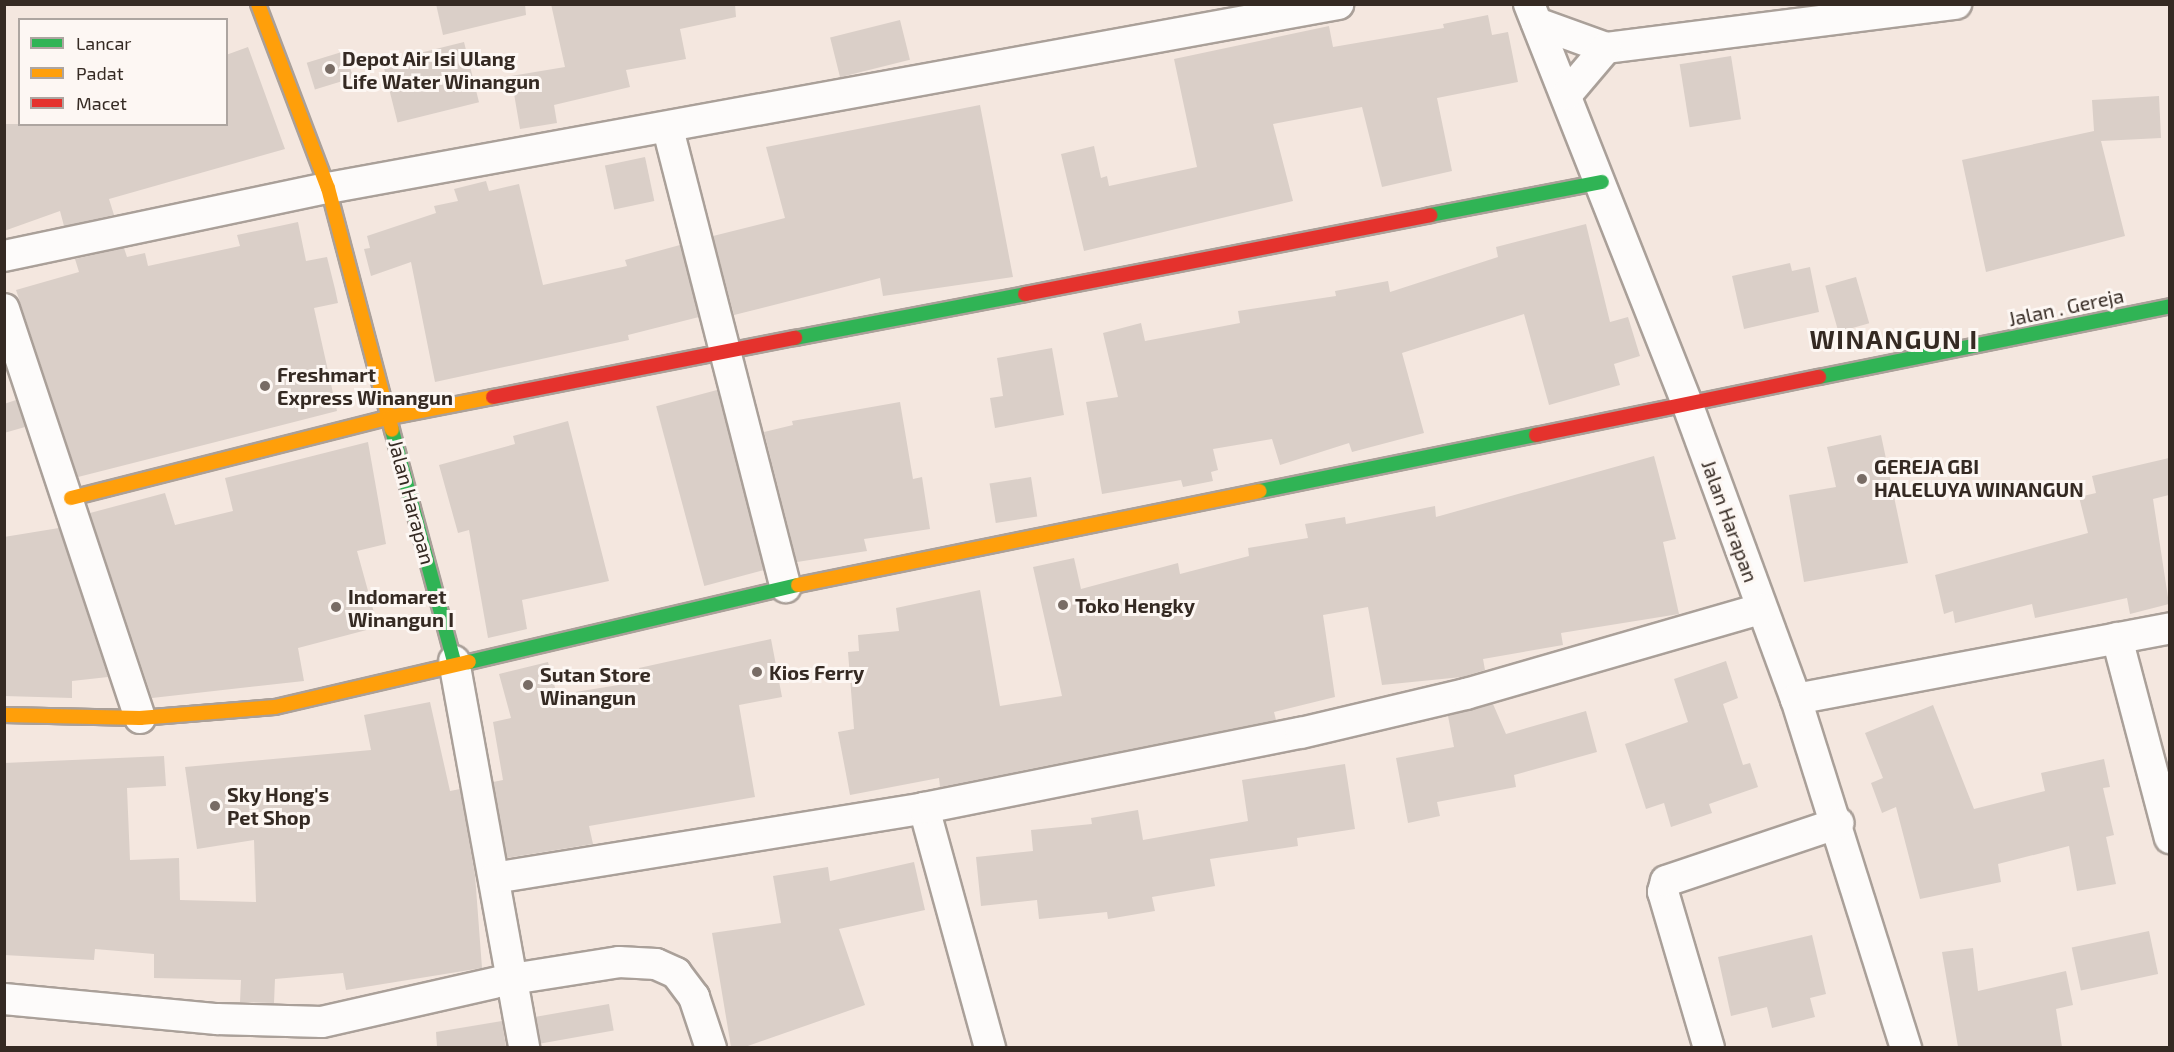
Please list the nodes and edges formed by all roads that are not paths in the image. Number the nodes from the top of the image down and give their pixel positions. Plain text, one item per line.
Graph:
1 (258, 4) edge
2 (1338, 4) edge
3 (1956, 4) edge
4 (1533, 14) edge
5 (1606, 48) junction
6 (1567, 94) junction
7 (668, 129) junction
8 (1602, 182) junction
9 (328, 188) junction
10 (4, 256) edge
11 (2169, 306) edge
12 (4, 309) edge
13 (727, 351) junction
14 (1688, 406) junction
15 (390, 417) junction
16 (71, 498) junction
17 (786, 587) junction
18 (1761, 609) junction
19 (2169, 628) edge
20 (2117, 638) junction
21 (454, 661) junction
22 (1796, 699) junction
23 (4, 715) edge
24 (140, 718) junction
25 (924, 808) junction
26 (1838, 823) junction
27 (2169, 838) edge
28 (494, 878) junction
29 (512, 979) junction
30 (4, 999) edge
31 (524, 1047) edge
32 (711, 1047) edge
33 (990, 1047) edge
34 (1709, 1047) edge
35 (1906, 1047) edge

1 - 9 street, Jalan Harapan
2 - 7 street
3 - 5 street
4 - 5 street
4 - 6 street, Jalan Harapan
5 - 6 street
6 - 8 street, Jalan Harapan
7 - 9 street
7 - 13 street
8 - 13 street
8 - 14 street, Jalan Harapan
9 - 10 street
9 - 15 street, Jalan Harapan
11 - 14 street, Jalan . Gereja
12 - 16 street
13 - 15 street
13 - 17 street
14 - 17 street, Jalan . Gereja
14 - 18 street, Jalan Harapan
15 - 16 street
15 - 21 street, Jalan Harapan
16 - 24 street
17 - 21 street, Jalan . Gereja
18 - 22 street, Jalan Harapan
18 - 25 street
19 - 20 street
20 - 22 street
20 - 27 street
21 - 24 street, Jalan . Gereja
21 - 28 street, Jalan Harapan
22 - 26 street, Jalan Harapan
23 - 24 street, Jalan . Gereja
25 - 28 street
25 - 33 street
26 - 34 street
26 - 35 street, Jalan Harapan
28 - 29 street, Jalan Harapan
29 - 30 street
29 - 31 street, Jalan Harapan
29 - 32 street

